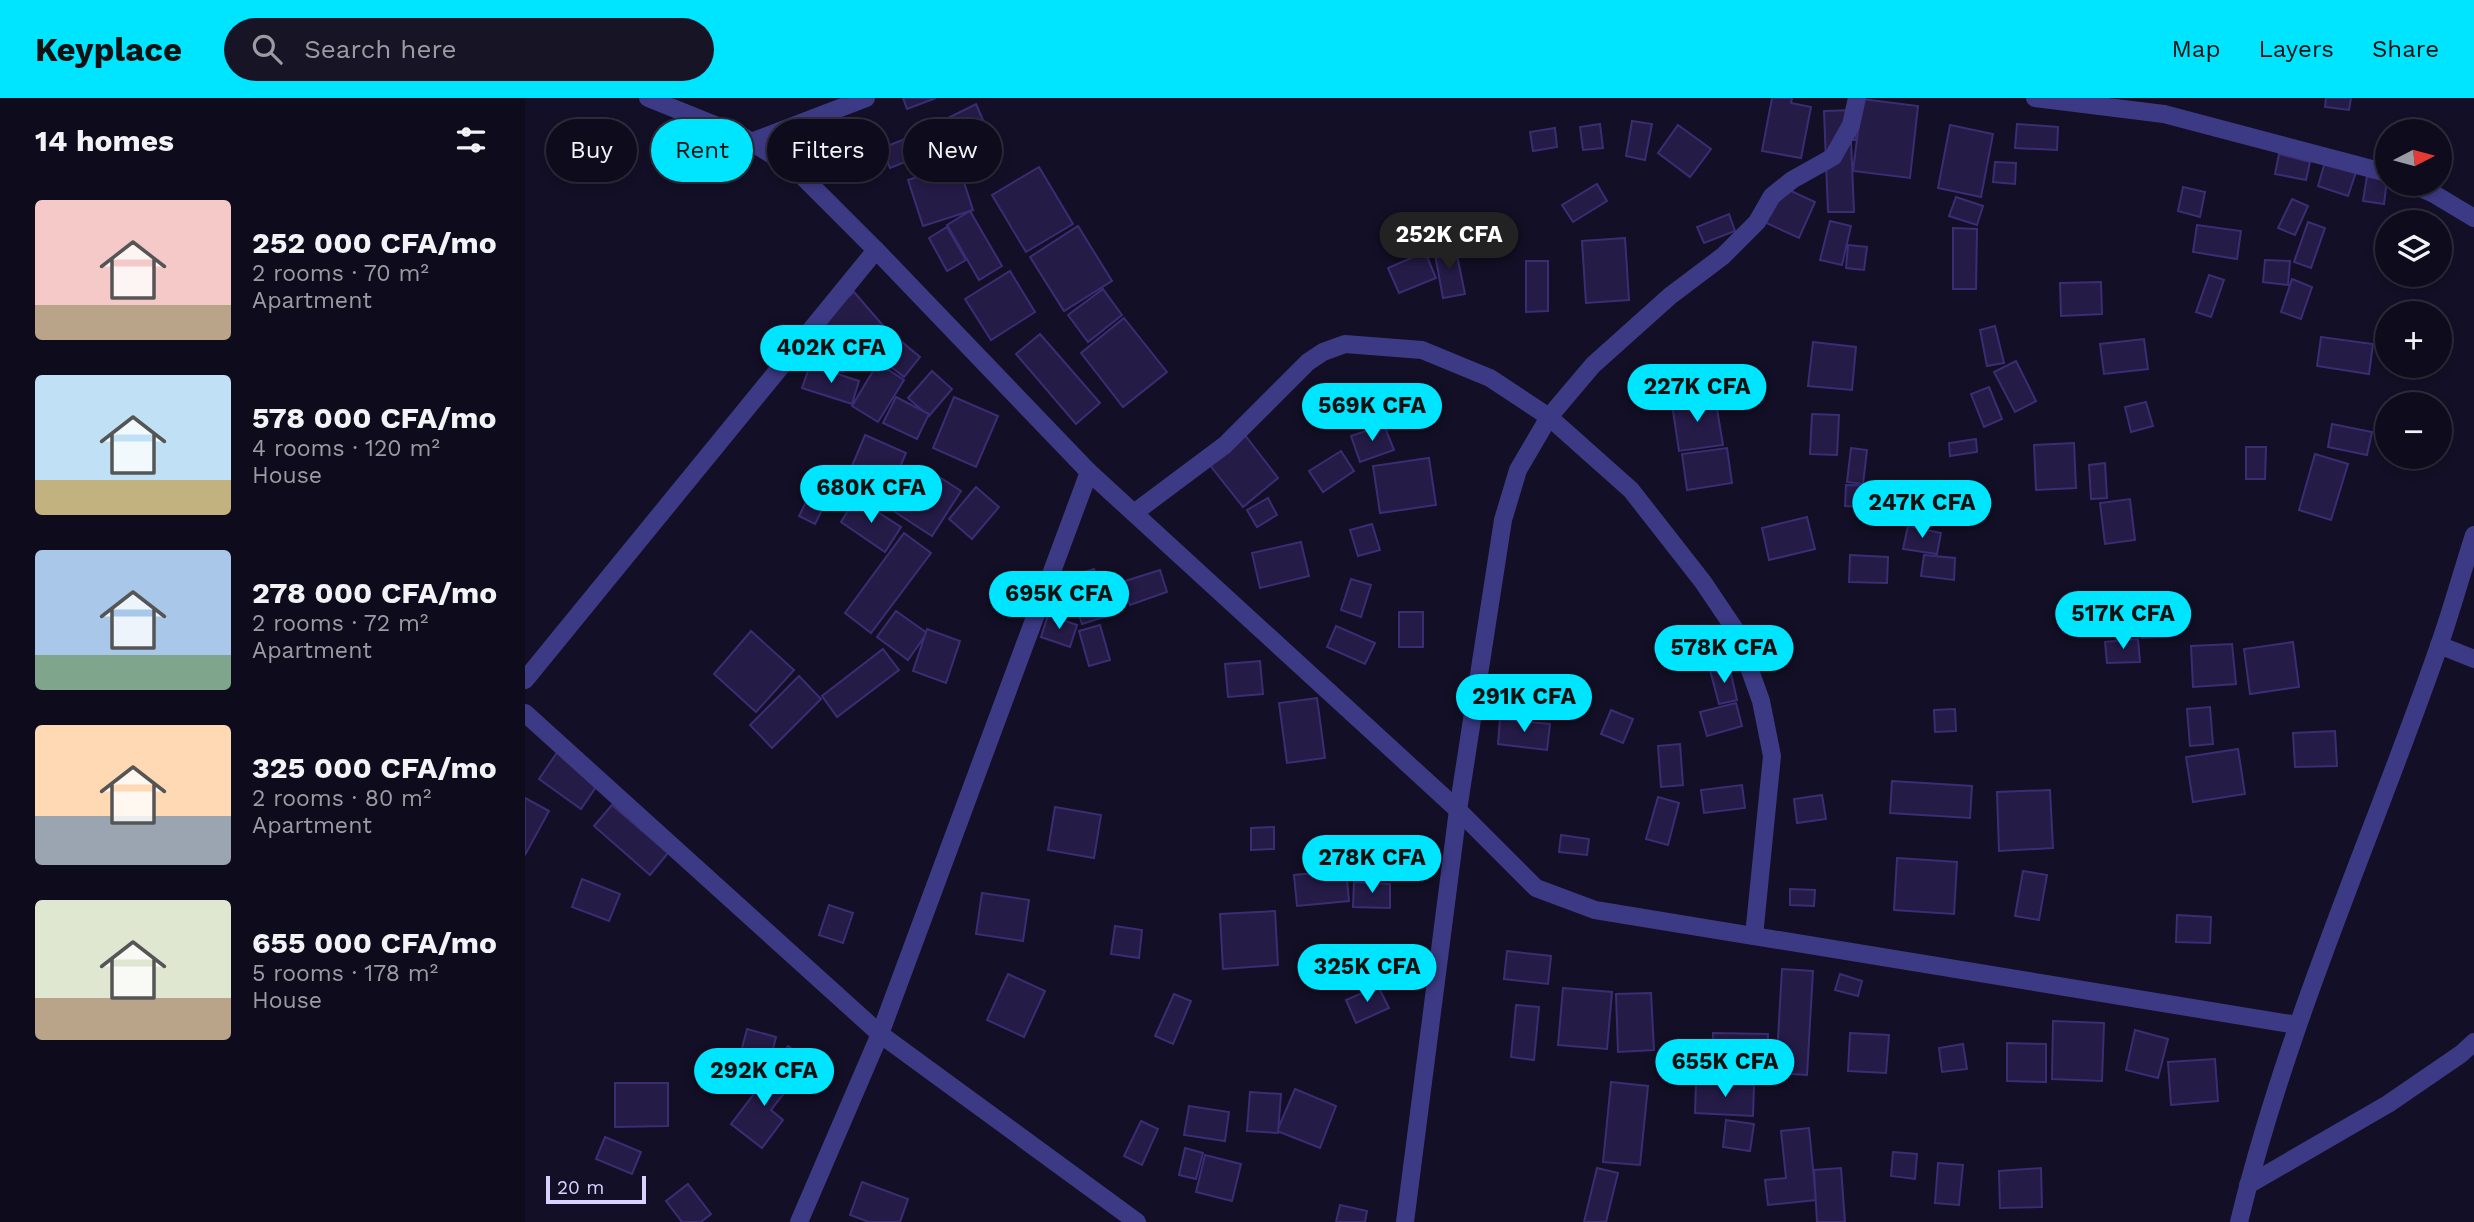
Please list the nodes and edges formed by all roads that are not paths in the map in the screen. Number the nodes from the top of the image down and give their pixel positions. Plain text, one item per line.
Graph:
1 (866, 98) edge
2 (1857, 98) edge
3 (2035, 98) edge
4 (658, 100) edge
5 (703, 119) edge
6 (753, 141) edge
7 (753, 143) edge
8 (2375, 170) edge
9 (2437, 196) edge
10 (2474, 218) edge
11 (876, 250) junction
12 (1549, 417) junction
13 (1089, 472) junction
14 (1134, 513) junction
15 (2474, 535) edge
16 (2439, 645) junction
17 (2474, 659) edge
18 (525, 680) edge
19 (525, 713) edge
20 (1458, 810) junction
21 (1754, 936) junction
22 (2297, 1026) junction
23 (880, 1034) junction
24 (2474, 1042) edge
25 (2248, 1185) junction
26 (799, 1222) edge
27 (1137, 1222) edge
28 (1405, 1222) edge
29 (2239, 1222) edge

1 - 6 street
2 - 12 street
3 - 8 street
4 - 5 street
7 - 11 street
9 - 10 street
11 - 13 street
11 - 18 street
12 - 14 street
12 - 20 street
12 - 21 street
13 - 14 street
13 - 23 street
14 - 20 street
15 - 16 street
16 - 17 street
16 - 22 street
19 - 23 street
20 - 21 street
20 - 28 street
21 - 22 street
22 - 25 street
23 - 26 street
23 - 27 street
24 - 25 street
25 - 29 street

